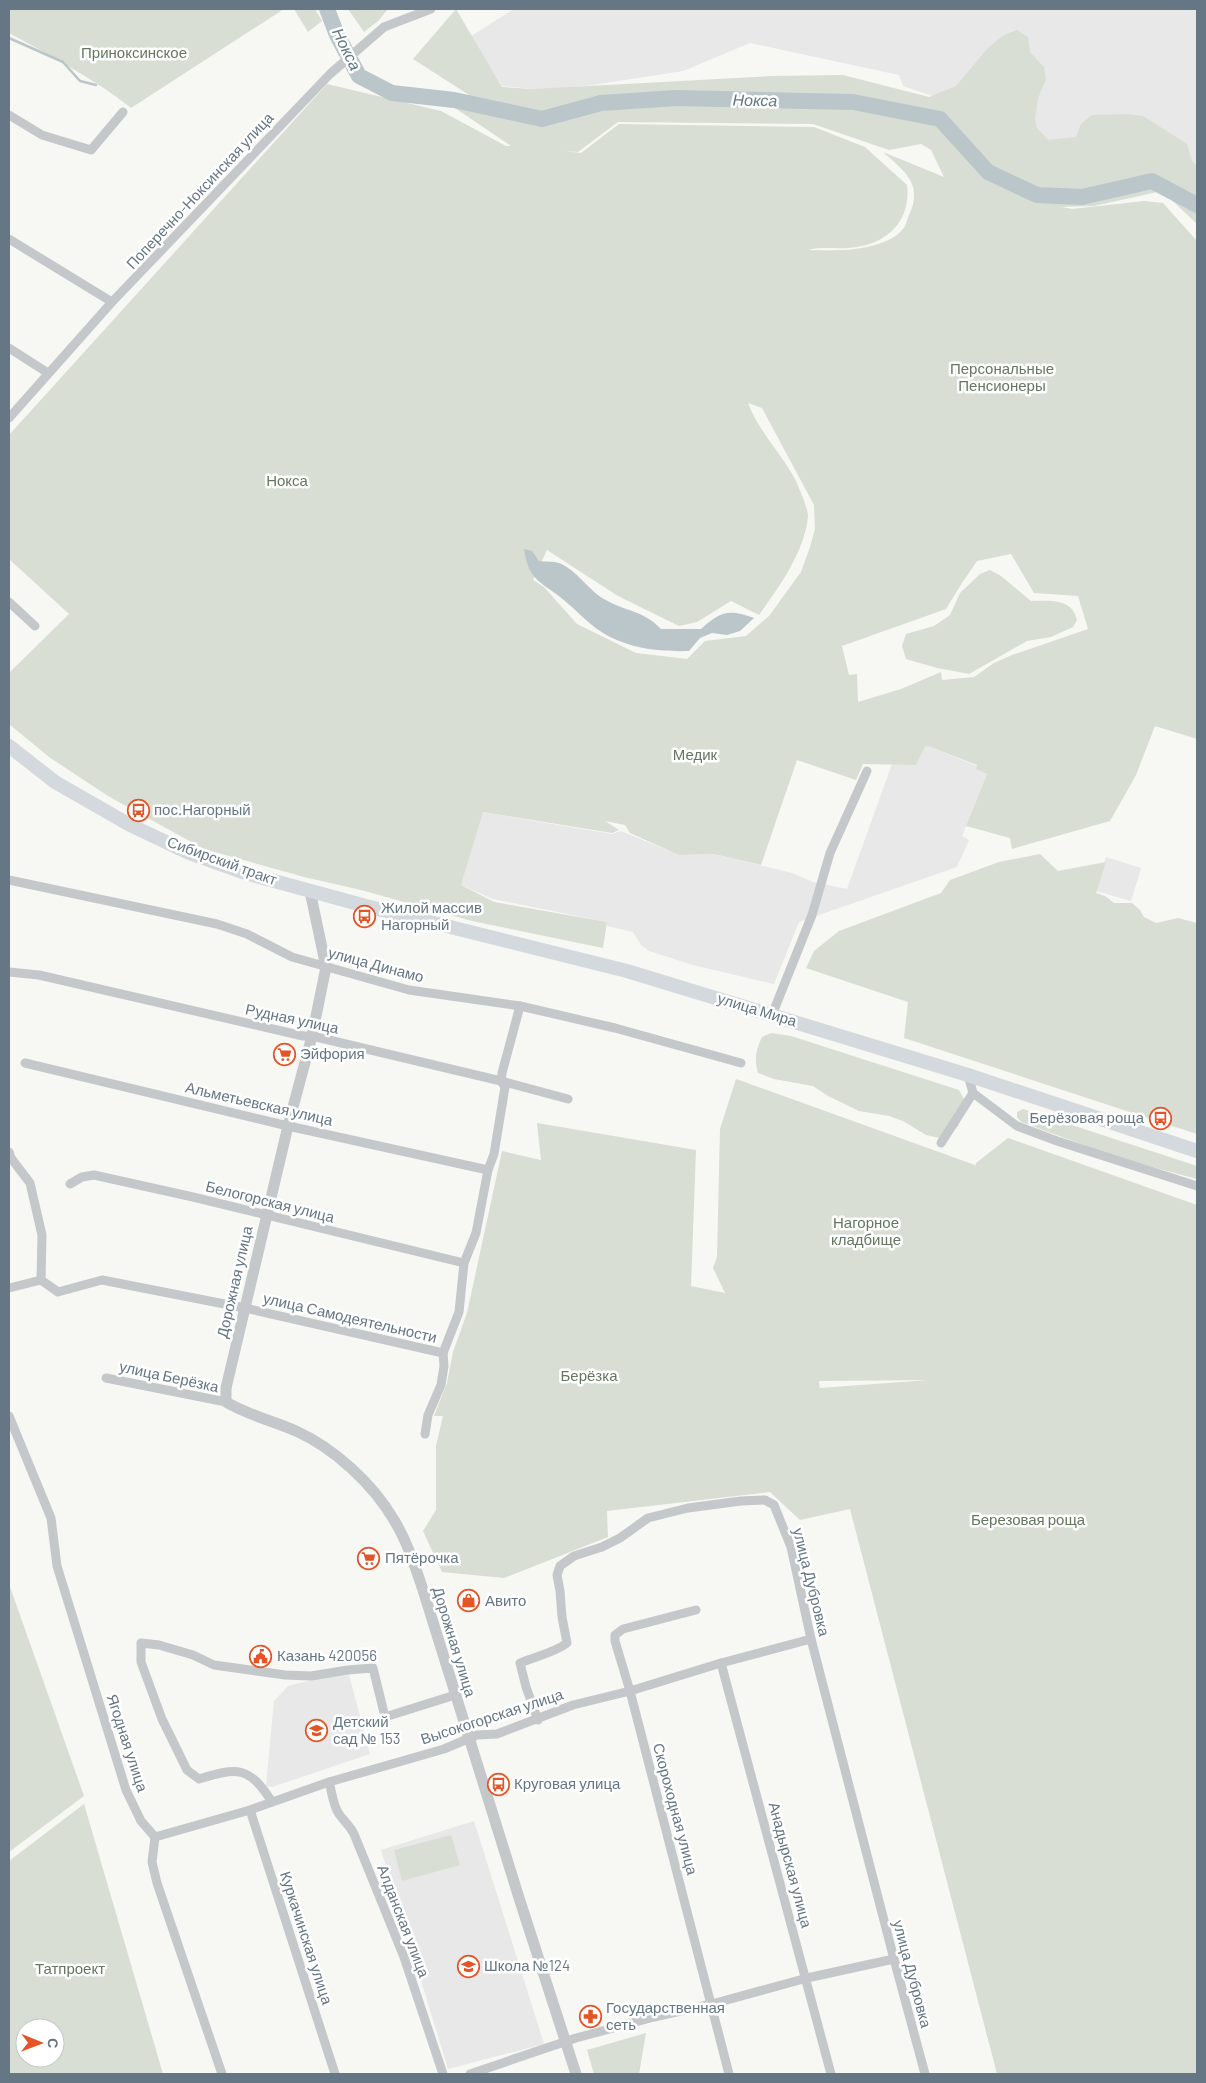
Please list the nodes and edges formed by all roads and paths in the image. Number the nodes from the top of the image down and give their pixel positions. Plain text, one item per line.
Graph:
1 (431, 9) edge
2 (123, 112) dead end
3 (9, 115) edge
4 (9, 239) edge
5 (112, 302) junction
6 (9, 348) edge
7 (48, 372) junction
8 (9, 418) edge
9 (9, 602) edge
10 (36, 626) dead end
11 (9, 746) edge
12 (867, 771) dead end
13 (9, 880) edge
14 (310, 891) junction
15 (326, 967) junction
16 (9, 972) edge
17 (520, 1006) junction
18 (772, 1015) junction
19 (312, 1036) junction
20 (25, 1063) dead end
21 (741, 1063) dead end
22 (968, 1075) junction
23 (501, 1081) junction
24 (973, 1093) junction
25 (568, 1099) dead end
26 (288, 1126) junction
27 (941, 1143) dead end
28 (1197, 1151) edge
29 (9, 1152) edge
30 (488, 1170) junction
31 (70, 1184) dead end
32 (1197, 1186) edge
33 (266, 1216) junction
34 (464, 1263) junction
35 (41, 1280) junction
36 (9, 1288) edge
37 (245, 1308) junction
38 (443, 1354) junction
39 (106, 1378) dead end
40 (226, 1402) junction
41 (9, 1416) edge
42 (425, 1434) dead end
43 (696, 1610) dead end
44 (811, 1639) junction
45 (721, 1663) junction
46 (630, 1691) junction
47 (455, 1695) junction
48 (538, 1720) junction
49 (469, 1740) junction
50 (329, 1782) junction
51 (272, 1802) junction
52 (250, 1810) junction
53 (155, 1837) junction
54 (894, 1959) junction
55 (807, 1978) junction
56 (712, 2004) junction
57 (566, 2042) junction
58 (222, 2074) edge
59 (335, 2074) edge
60 (443, 2074) edge
61 (470, 2074) edge
62 (576, 2074) edge
63 (729, 2074) edge
64 (831, 2074) edge
65 (925, 2074) edge

1 - 5 street, Поперечно-Ноксинская улица
2 - 3 street
4 - 5 street
5 - 7 street, Поперечно-Ноксинская улица
6 - 7 street
7 - 8 street, Поперечно-Ноксинская улица
9 - 10 street
11 - 14 main road, Сибирский тракт
12 - 18 street
13 - 15 street, улица Динамо
14 - 15 street, Дорожная улица
14 - 18 main road, улица Мира
15 - 17 street, улица Динамо
15 - 19 street, Дорожная улица
16 - 19 street, Рудная улица
17 - 21 street, улица Динамо
17 - 23 street
18 - 22 main road, улица Мира
19 - 23 street, Рудная улица
19 - 26 street, Дорожная улица
20 - 26 street, Альметьевская улица
22 - 24 street
22 - 28 main road, улица Мира
23 - 25 street, Рудная улица
23 - 30 street
24 - 27 street
24 - 32 street
26 - 30 street, Альметьевская улица
26 - 33 street, Дорожная улица
29 - 35 street
30 - 34 street
31 - 33 street, Белогорская улица
33 - 34 street, Белогорская улица
33 - 37 street, Дорожная улица
34 - 38 street
35 - 36 street
35 - 37 street, улица Самодеятельности
37 - 38 street, улица Самодеятельности
37 - 40 street, Дорожная улица
38 - 42 street
39 - 40 street, улица Берёзка
40 - 47 street, Дорожная улица
41 - 53 street, Ягодная улица
43 - 46 street, Скороходная улица
44 - 45 street, Высокогорская улица
44 - 48 street, улица Дубровка
44 - 54 street, улица Дубровка
45 - 46 street, Высокогорская улица
45 - 55 street, Анадырская улица
46 - 48 street, Высокогорская улица
46 - 56 street, Скороходная улица
47 - 49 street, Дорожная улица
47 - 51 street
48 - 49 street, Высокогорская улица
49 - 50 street, Высокогорская улица
49 - 57 street, Дорожная улица
50 - 51 street, Высокогорская улица
50 - 60 street, Алданская улица
51 - 52 street, Высокогорская улица
52 - 53 street, Высокогорская улица
52 - 59 street, Куркачинская улица
53 - 58 street
54 - 55 street
54 - 65 street, улица Дубровка
55 - 56 street
55 - 64 street, Анадырская улица
56 - 57 street
56 - 63 street, Скороходная улица
57 - 61 street
57 - 62 street, Дорожная улица

